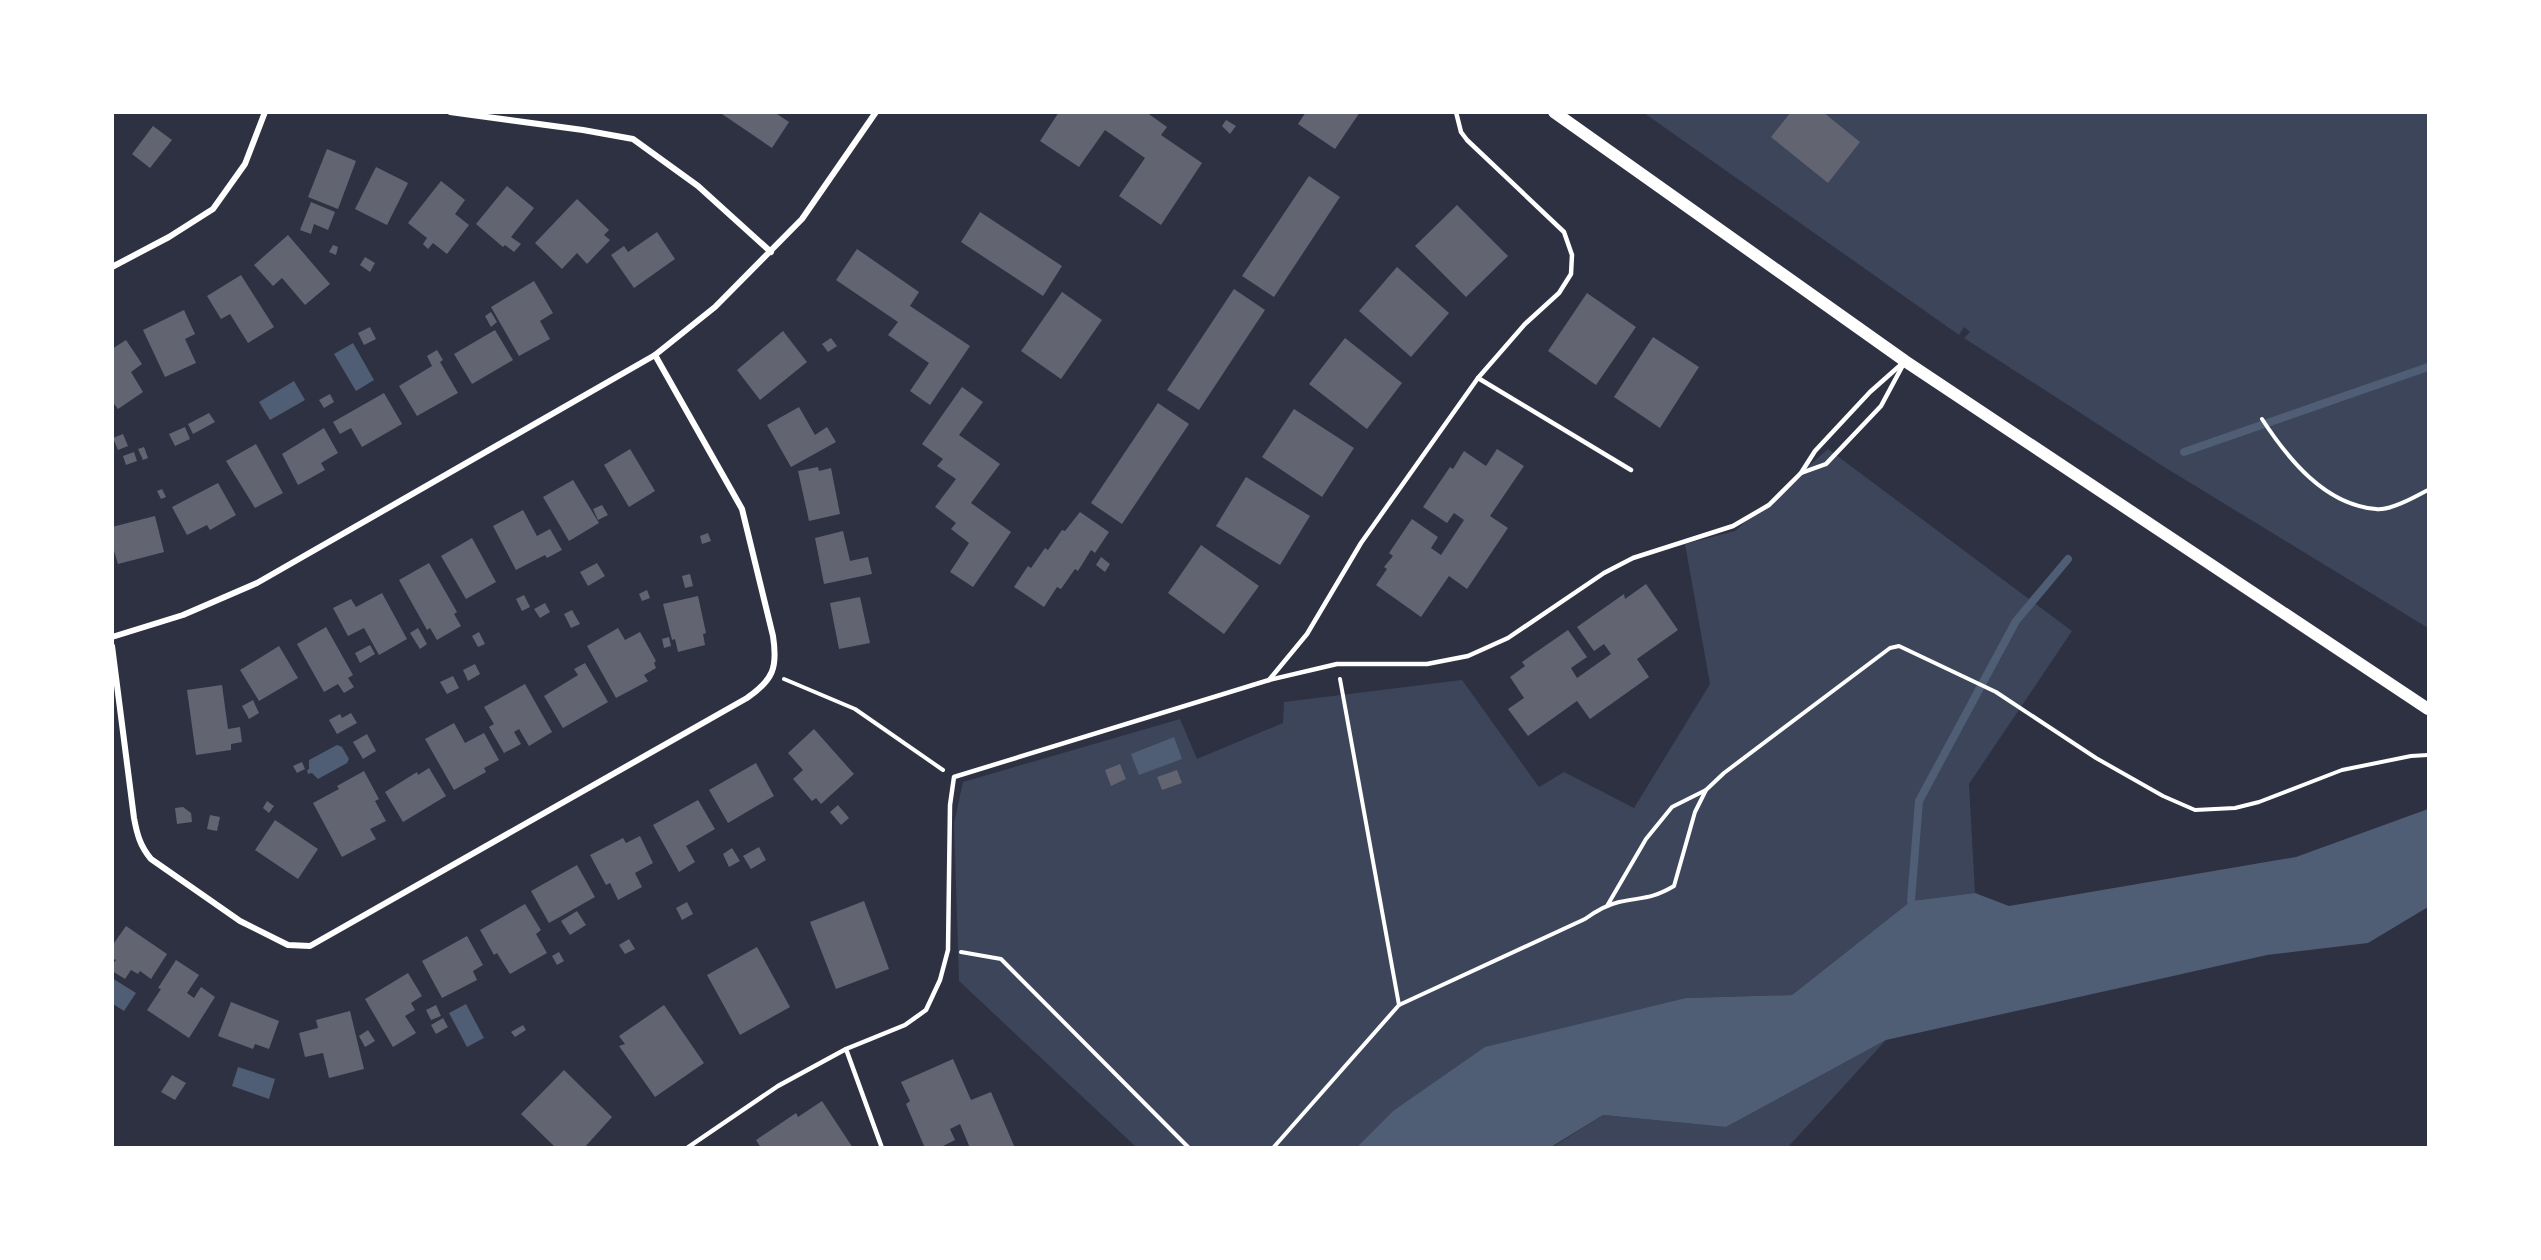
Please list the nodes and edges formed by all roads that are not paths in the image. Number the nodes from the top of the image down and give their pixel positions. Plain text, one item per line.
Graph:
1 (265, 112) edge
2 (450, 112) edge
3 (520, 112) edge
4 (876, 112) edge
5 (1456, 112) edge
6 (1554, 112) edge
7 (519, 121) junction
8 (771, 252) junction
9 (112, 267) edge
10 (655, 355) junction
11 (1905, 361) junction
12 (1478, 378) junction
13 (1631, 470) dead end
14 (1801, 473) junction
15 (112, 638) edge
16 (112, 646) edge
17 (1269, 680) junction
18 (2428, 708) edge
19 (846, 1049) junction
20 (687, 1148) edge
21 (882, 1148) edge

1 - 9 street
2 - 7 street
3 - 7 street
4 - 8 street
5 - 12 lane
6 - 11 main road
7 - 8 street
8 - 10 street
10 - 15 street
10 - 16 street
11 - 14 lane
11 - 14 lane
11 - 18 main road
12 - 13 lane
12 - 17 lane
14 - 17 lane
17 - 19 lane
19 - 20 lane
19 - 21 lane

